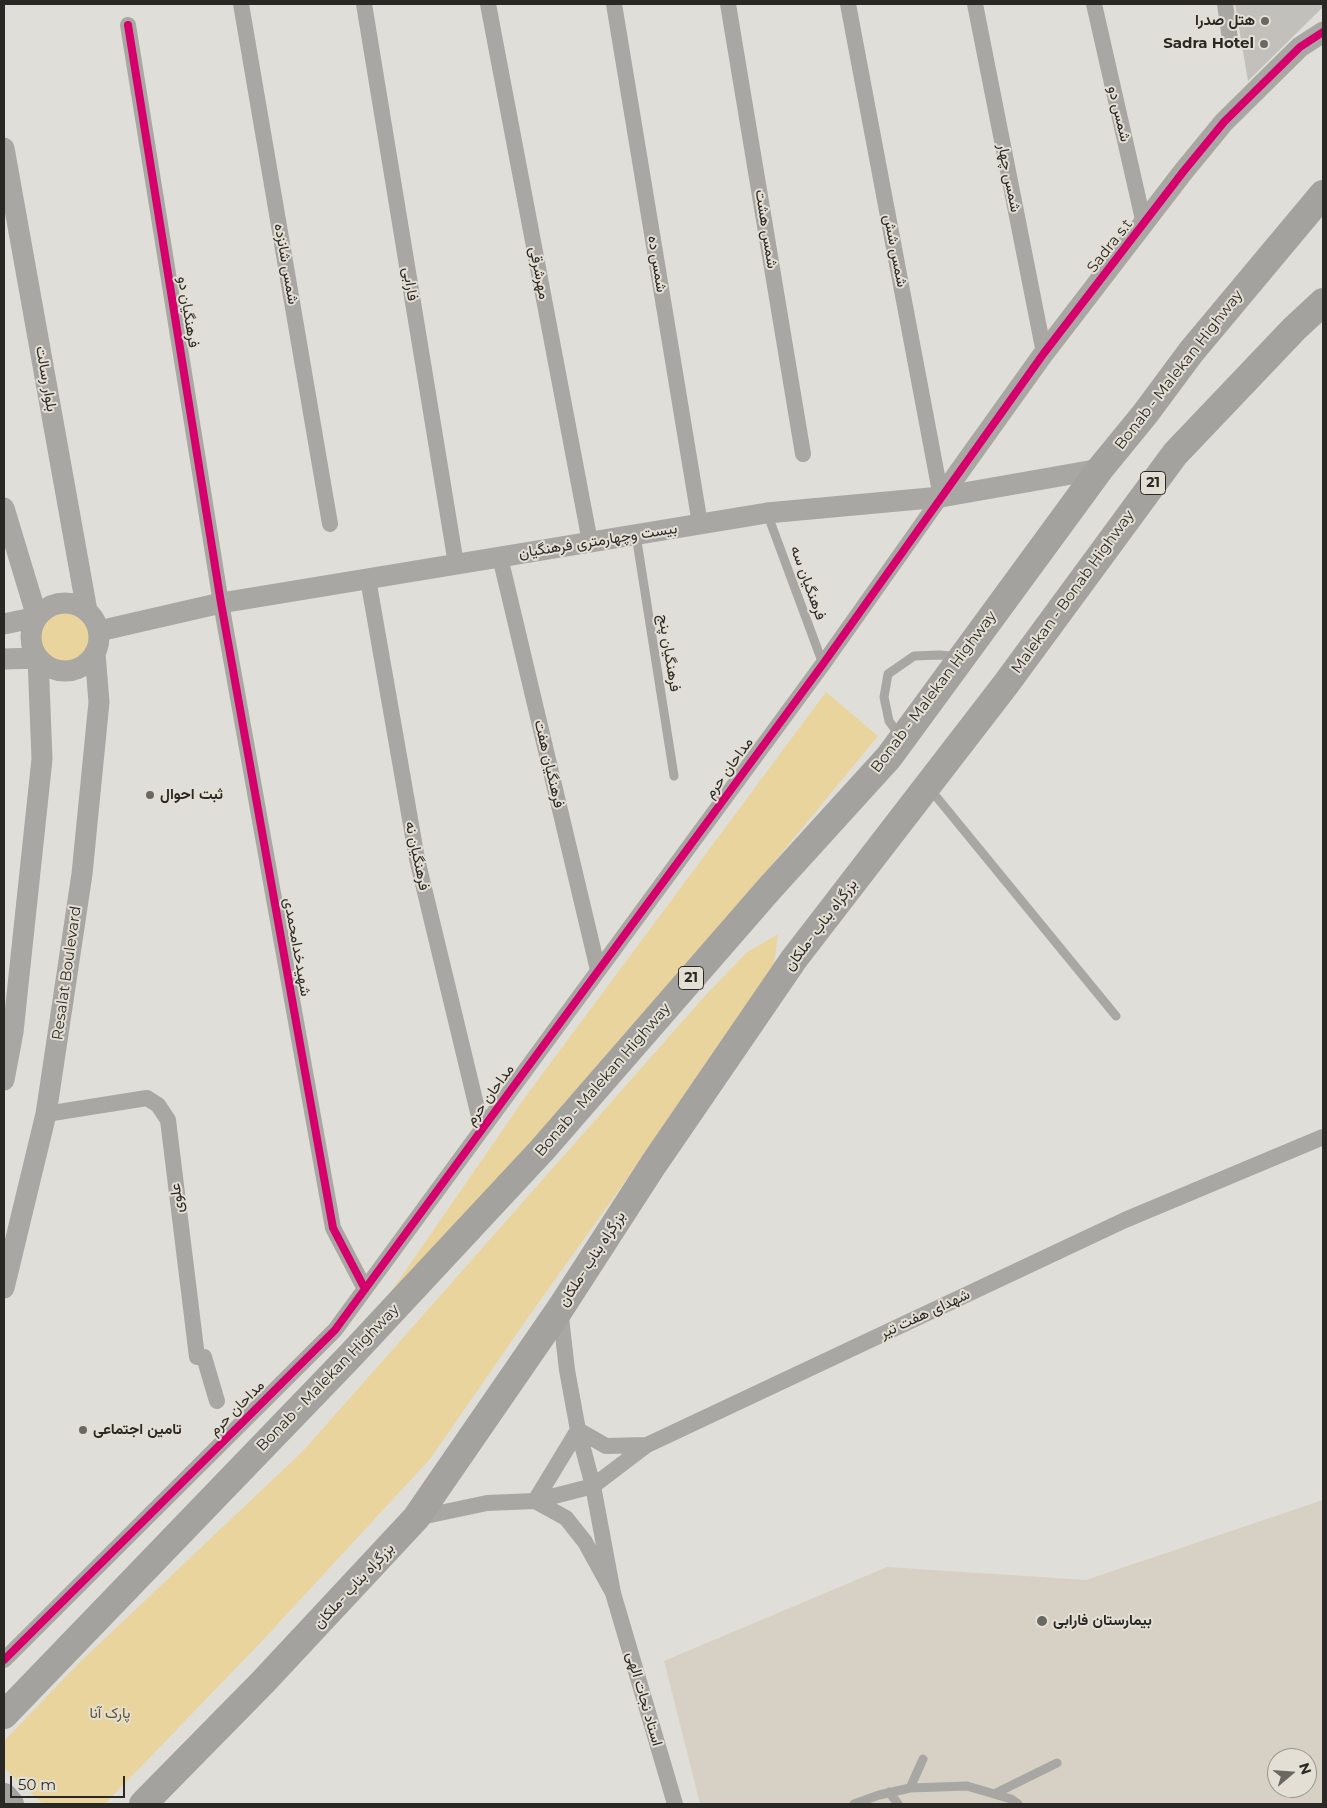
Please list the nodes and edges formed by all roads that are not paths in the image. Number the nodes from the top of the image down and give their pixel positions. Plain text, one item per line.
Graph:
1 (241, 4) edge
2 (364, 4) edge
3 (488, 4) edge
4 (614, 4) edge
5 (728, 4) edge
6 (848, 4) edge
7 (975, 4) edge
8 (1094, 4) edge
9 (1224, 4) edge
10 (128, 25) dead end
11 (1323, 32) edge
12 (1230, 39) dead end
13 (4, 148) edge
14 (1323, 194) edge
15 (1144, 224) junction
16 (1323, 302) edge
17 (1044, 353) junction
18 (803, 454) dead end
19 (1100, 469) junction
20 (941, 498) junction
21 (4, 508) edge
22 (767, 513) junction
23 (330, 524) dead end
24 (700, 524) junction
25 (636, 534) junction
26 (590, 542) junction
27 (500, 557) junction
28 (456, 564) junction
29 (368, 579) junction
30 (222, 603) junction
31 (87, 611) junction
32 (38, 617) junction
33 (4, 624) edge
34 (99, 631) junction
35 (95, 653) junction
36 (961, 657) junction
37 (4, 658) edge
38 (38, 658) junction
39 (822, 664) junction
40 (1006, 684) joint
41 (902, 738) junction
42 (674, 776) dead end
43 (928, 786) junction
44 (598, 970) junction
45 (1116, 1016) dead end
46 (4, 1080) edge
47 (46, 1114) junction
48 (482, 1129) junction
49 (1323, 1137) edge
50 (4, 1288) edge
51 (366, 1289) junction
52 (560, 1309) junction
53 (217, 1401) dead end
54 (578, 1430) junction
55 (647, 1445) junction
56 (593, 1486) junction
57 (535, 1501) junction
58 (416, 1518) junction
59 (613, 1593) junction
60 (4, 1660) edge
61 (4, 1715) edge
62 (923, 1759) dead end
63 (1056, 1763) dead end
64 (910, 1788) junction
65 (889, 1792) junction
66 (994, 1794) junction
67 (4, 1797) edge
68 (10, 1804) edge
69 (142, 1804) edge
70 (675, 1804) edge
71 (854, 1804) edge
72 (898, 1804) edge
73 (1018, 1804) edge

1 - 23 street, شمس شانزده
2 - 28 street, فارابی
3 - 26 street, مهرشرقی
4 - 24 street, شمس ده
5 - 18 street, شمس هشت
6 - 20 street, شمس شش
7 - 17 street, شمس چهار
8 - 15 street, شمس دو
9 - 12 street
10 - 30 street, فرهنگیان دو
11 - 15 street, Sadra s.t
13 - 31 street, بلوار رسالت
14 - 19 highway, Bonab - Malekan Highway / 21
15 - 17 street, Sadra s.t
16 - 40 highway, Malekan - Bonab Highway / 21
17 - 20 street, Sadra s.t
19 - 20 street, بیست وچهارمتری فرهنگیان
19 - 36 highway, Bonab - Malekan Highway / 21
20 - 22 street, بیست وچهارمتری فرهنگیان
20 - 39 street, مداحان حرم
21 - 32 street
22 - 24 street, بیست وچهارمتری فرهنگیان
22 - 39 lane, فرهنگیان سه
24 - 25 street, بیست وچهارمتری فرهنگیان
25 - 26 street, بیست وچهارمتری فرهنگیان
25 - 42 lane, فرهنگیان پنج
26 - 27 street, بیست وچهارمتری فرهنگیان
27 - 28 street, بیست وچهارمتری فرهنگیان
27 - 44 street, فرهنگیان هفت
28 - 29 street, بیست وچهارمتری فرهنگیان
29 - 30 street, بیست وچهارمتری فرهنگیان
29 - 48 street, فرهنگیان نه
30 - 34 street, بیست وچهارمتری فرهنگیان
30 - 51 street, شهیدخدامحمدی
31 - 32 street
31 - 34 street
32 - 33 street
32 - 38 street
34 - 35 street
35 - 38 street
35 - 47 street, Resalat Boulevard
36 - 41 highway, Bonab - Malekan Highway / 21
36 - 41 lane
37 - 38 street
38 - 46 street
39 - 44 street, مداحان حرم
40 - 43 highway, بزرگراه بناب -ملکان / 21
41 - 61 highway, Bonab - Malekan Highway / 21
43 - 45 lane
43 - 52 highway, بزرگراه بناب -ملکان / 21
44 - 48 street, مداحان حرم
47 - 50 street, Resalat Boulevard
47 - 53 street, علوی
48 - 51 street, مداحان حرم
49 - 55 street, شهدای هفت تیر
51 - 60 street, مداحان حرم
52 - 54 street
52 - 58 highway, بزرگراه بناب -ملکان / 21
54 - 55 street
54 - 56 street
54 - 57 street
55 - 56 street, شهدای هفت تیر
56 - 57 street, شهدای هفت تیر
56 - 59 street
57 - 58 street, شهدای هفت تیر
57 - 59 street
58 - 69 highway, بزرگراه بناب -ملکان / 21
59 - 70 street, استاد نجات الهی
62 - 64 lane
63 - 66 lane
64 - 65 lane
64 - 66 lane
65 - 71 lane
65 - 72 lane
66 - 73 lane
67 - 68 highway

